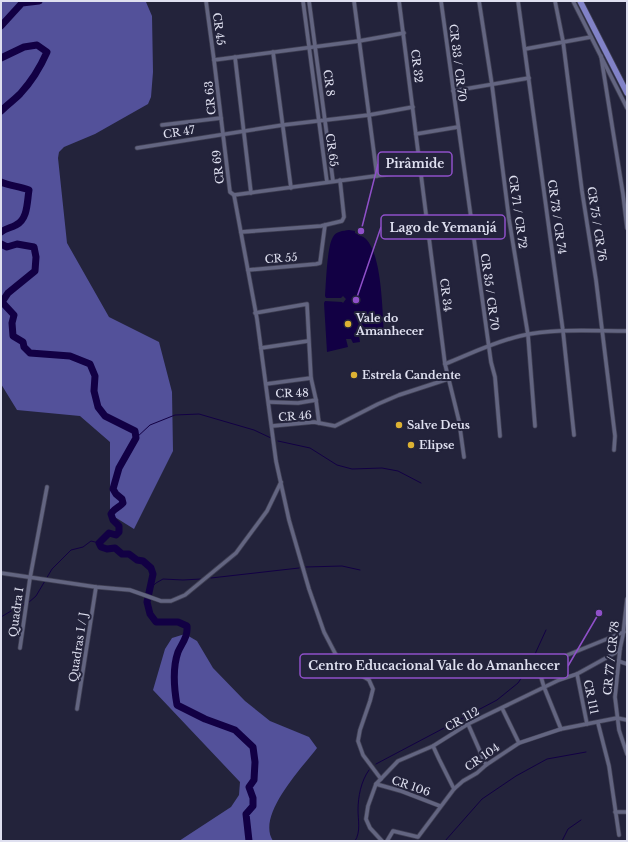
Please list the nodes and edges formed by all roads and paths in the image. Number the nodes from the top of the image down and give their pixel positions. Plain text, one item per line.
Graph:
1 (206, 1) edge
2 (303, 1) edge
3 (309, 1) edge
4 (354, 1) edge
5 (399, 1) edge
6 (441, 1) edge
7 (479, 1) edge
8 (518, 1) edge
9 (555, 1) edge
10 (573, 1) edge
11 (580, 1) edge
12 (404, 33) junction
13 (591, 37) junction
14 (359, 41) junction
15 (563, 41) junction
16 (309, 47) junction
17 (315, 47) junction
18 (524, 49) junction
19 (272, 52) junction
20 (601, 56) junction
21 (235, 57) junction
22 (214, 60) junction
23 (529, 78) junction
24 (492, 85) junction
25 (453, 91) junction
26 (627, 93) edge
27 (413, 107) junction
28 (627, 108) edge
29 (369, 115) junction
30 (221, 118) junction
31 (319, 121) junction
32 (325, 121) junction
33 (162, 125) dead end
34 (283, 125) junction
35 (458, 127) junction
36 (244, 132) junction
37 (416, 134) junction
38 (223, 135) junction
39 (137, 148) dead end
40 (420, 170) junction
41 (377, 176) junction
42 (340, 180) junction
43 (333, 181) junction
44 (327, 182) junction
45 (291, 188) junction
46 (251, 193) junction
47 (234, 195) junction
48 (325, 225) junction
49 (627, 228) edge
50 (241, 232) junction
51 (248, 270) junction
52 (255, 313) junction
53 (563, 331) junction
54 (602, 331) junction
55 (627, 331) edge
56 (528, 335) junction
57 (308, 340) junction
58 (489, 346) junction
59 (261, 348) junction
60 (446, 364) junction
61 (311, 378) junction
62 (448, 379) junction
63 (266, 384) junction
64 (316, 400) junction
65 (269, 402) junction
66 (319, 423) junction
67 (272, 426) junction
68 (535, 426) dead end
69 (574, 435) dead end
70 (500, 436) dead end
71 (614, 450) dead end
72 (464, 457) dead end
73 (280, 482) junction
74 (47, 487) dead end
75 (1, 573) edge
76 (30, 578) junction
77 (96, 587) junction
78 (627, 599) edge
79 (625, 634) edge
80 (20, 648) dead end
81 (620, 649) junction
82 (618, 661) junction
83 (627, 664) edge
84 (577, 674) junction
85 (544, 687) junction
86 (502, 708) junction
87 (77, 709) dead end
88 (617, 718) junction
89 (627, 720) edge
90 (598, 723) junction
91 (468, 724) junction
92 (587, 724) junction
93 (562, 729) junction
94 (518, 743) junction
95 (433, 746) junction
96 (627, 754) edge
97 (486, 765) junction
98 (381, 779) junction
99 (376, 784) junction
100 (454, 789) junction
101 (440, 806) junction
102 (615, 812) junction
103 (627, 812) edge
104 (619, 835) dead end
105 (382, 841) edge
106 (387, 841) edge

1 - 22 street, CR 45
2 - 16 street, CR 65
3 - 17 street, CR 8
4 - 14 street
5 - 12 street, CR 32
6 - 25 street, CR 33 / CR 70
7 - 24 street, CR 71 / CR 72
8 - 18 street, CR 73 / CR 74
9 - 15 street, CR 75 / CR 76
10 - 13 street
11 - 26 main road
12 - 14 street
12 - 27 street, CR 32
13 - 15 street
13 - 20 street
14 - 17 street
14 - 29 street
15 - 18 street
15 - 54 street, CR 75 / CR 76
16 - 17 street
16 - 19 street
16 - 31 street, CR 65
17 - 32 street, CR 8
18 - 23 street, CR 73 / CR 74
19 - 21 street
19 - 34 street
20 - 28 street
20 - 49 street
21 - 22 street
21 - 36 street
22 - 30 street, CR 63
23 - 24 street
23 - 53 street, CR 73 / CR 74
24 - 25 street
24 - 56 street, CR 71 / CR 72
25 - 35 street, CR 33 / CR 70
27 - 29 street, CR 47
27 - 37 street, CR 32
29 - 32 street, CR 47
29 - 41 street
30 - 33 street
30 - 38 street, CR 63
31 - 32 street, CR 47
31 - 34 street, CR 47
31 - 44 street, CR 65
32 - 43 street, CR 8
34 - 36 street, CR 47
34 - 45 street
35 - 37 street
35 - 58 street, CR 35 / CR 70
36 - 38 street, CR 47
36 - 46 street
37 - 40 street, CR 34
38 - 39 street, CR 47
38 - 47 street, CR 69
40 - 41 street
40 - 60 street, CR 34
41 - 42 street
42 - 43 street
42 - 48 street
43 - 44 street
44 - 45 street
45 - 46 street
46 - 47 street
47 - 50 street, CR 69
48 - 50 street
48 - 51 street, CR 55
50 - 51 street, CR 69
51 - 52 street, CR 69
52 - 57 street
52 - 59 street, CR 69
53 - 54 street
53 - 56 street
53 - 69 street, CR 73 / CR 74
54 - 55 street
54 - 71 street, CR 75 / CR 76
56 - 58 street
56 - 68 street, CR 71 / CR 72
57 - 59 street
57 - 61 street
58 - 60 street
58 - 70 street, CR 35 / CR 70
59 - 63 street, CR 69
60 - 62 street, CR 34
61 - 63 street
61 - 64 street
62 - 66 street, CR 46
62 - 72 street, CR 34
63 - 65 street, CR 69
64 - 65 street, CR 48
64 - 66 street
65 - 67 street, CR 69
66 - 67 street, CR 46
67 - 73 street, CR 69
73 - 77 street
73 - 98 street, CR 69
74 - 76 street, Quadra I
75 - 76 street
76 - 77 street
76 - 80 street, Quadra I
77 - 87 street, Quadras I / J
78 - 79 street, CR 77 / CR 78
79 - 81 street, CR 77 / CR 78
79 - 85 street
81 - 82 street, CR 77 / CR 78
81 - 84 street, CR 112
82 - 83 street
82 - 88 street, CR 77 / CR 78
84 - 85 street, CR 112
84 - 92 street, CR 111
85 - 86 street, CR 112
85 - 93 street
86 - 91 street, CR 112
86 - 94 street
88 - 89 street
88 - 90 street, CR 104
88 - 96 street, CR 77 / CR 78
90 - 92 street, CR 104
90 - 102 street
91 - 95 street, CR 112
91 - 97 street
92 - 93 street, CR 104
93 - 94 street, CR 104
94 - 97 street, CR 104
95 - 98 street, CR 112
95 - 100 street
97 - 100 street, CR 104
98 - 99 street, CR 112
99 - 101 street, CR 106
99 - 105 street, CR 112
100 - 101 street, CR 104
101 - 106 street, CR 104
102 - 103 street
102 - 104 street

